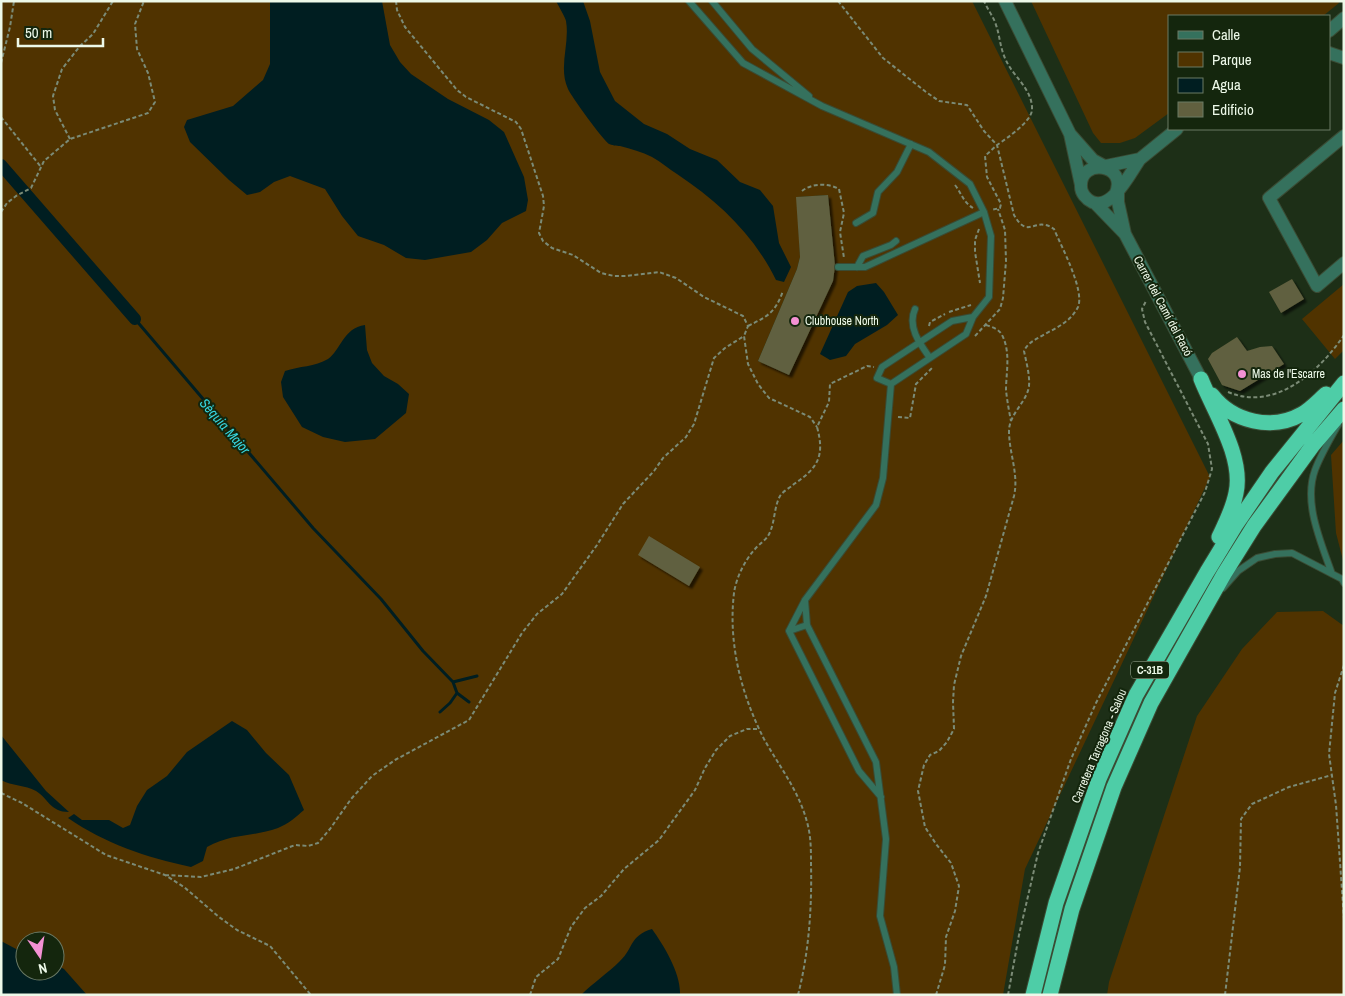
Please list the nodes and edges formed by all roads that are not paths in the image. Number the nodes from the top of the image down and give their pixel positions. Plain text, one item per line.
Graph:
1 (689, 1) edge
2 (712, 1) edge
3 (1005, 1) edge
4 (1344, 18) edge
5 (1330, 29) edge
6 (1330, 53) edge
7 (1344, 58) edge
8 (822, 106) junction
9 (1176, 130) edge
10 (1070, 134) junction
11 (1344, 136) edge
12 (911, 144) junction
13 (1140, 159) junction
14 (1104, 167) junction
15 (1081, 186) junction
16 (1117, 190) junction
17 (1094, 203) junction
18 (984, 212) junction
19 (856, 223) dead end
20 (1125, 234) junction
21 (896, 241) dead end
22 (1344, 263) edge
23 (857, 267) junction
24 (838, 268) road end
25 (915, 310) dead end
26 (973, 317) junction
27 (919, 342) junction
28 (930, 358) junction
29 (1344, 378) edge
30 (1201, 379) junction
31 (1344, 383) edge
32 (891, 384) junction
33 (1344, 409) edge
34 (1344, 413) edge
35 (1332, 574) junction
36 (1344, 583) edge
37 (805, 600) junction
38 (1204, 609) junction
39 (807, 625) junction
40 (1174, 630) junction
41 (789, 631) junction
42 (881, 797) junction
43 (897, 995) edge
44 (1034, 995) edge
45 (1050, 995) edge

1 - 8 lane
2 - 8 lane
3 - 10 street
4 - 5 street
6 - 7 street
8 - 12 lane
9 - 13 street
10 - 14 street
10 - 15 street
11 - 22 street
12 - 18 lane
12 - 19 lane
13 - 14 street
13 - 16 street
14 - 15 street
14 - 16 street
15 - 17 street
16 - 17 street
16 - 20 street, Carrer del Camí del Racó
17 - 20 street, Carrer del Camí del Racó
18 - 23 lane
18 - 26 lane
20 - 30 street, Carrer del Camí del Racó
21 - 23 lane
23 - 24 lane
25 - 27 lane
26 - 27 lane
26 - 28 lane
27 - 28 lane
27 - 32 lane
28 - 32 lane
29 - 30 highway
30 - 40 highway
31 - 40 highway, Carretera Tarragona - Salou / C-31B
32 - 37 lane
33 - 38 highway, C-31B
34 - 35 lane
35 - 36 lane
35 - 38 lane
37 - 39 lane
37 - 41 lane
38 - 45 highway, C-31B
39 - 41 lane
39 - 42 lane
40 - 44 highway, Carretera Tarragona - Salou / C-31B
41 - 42 lane
42 - 43 lane

